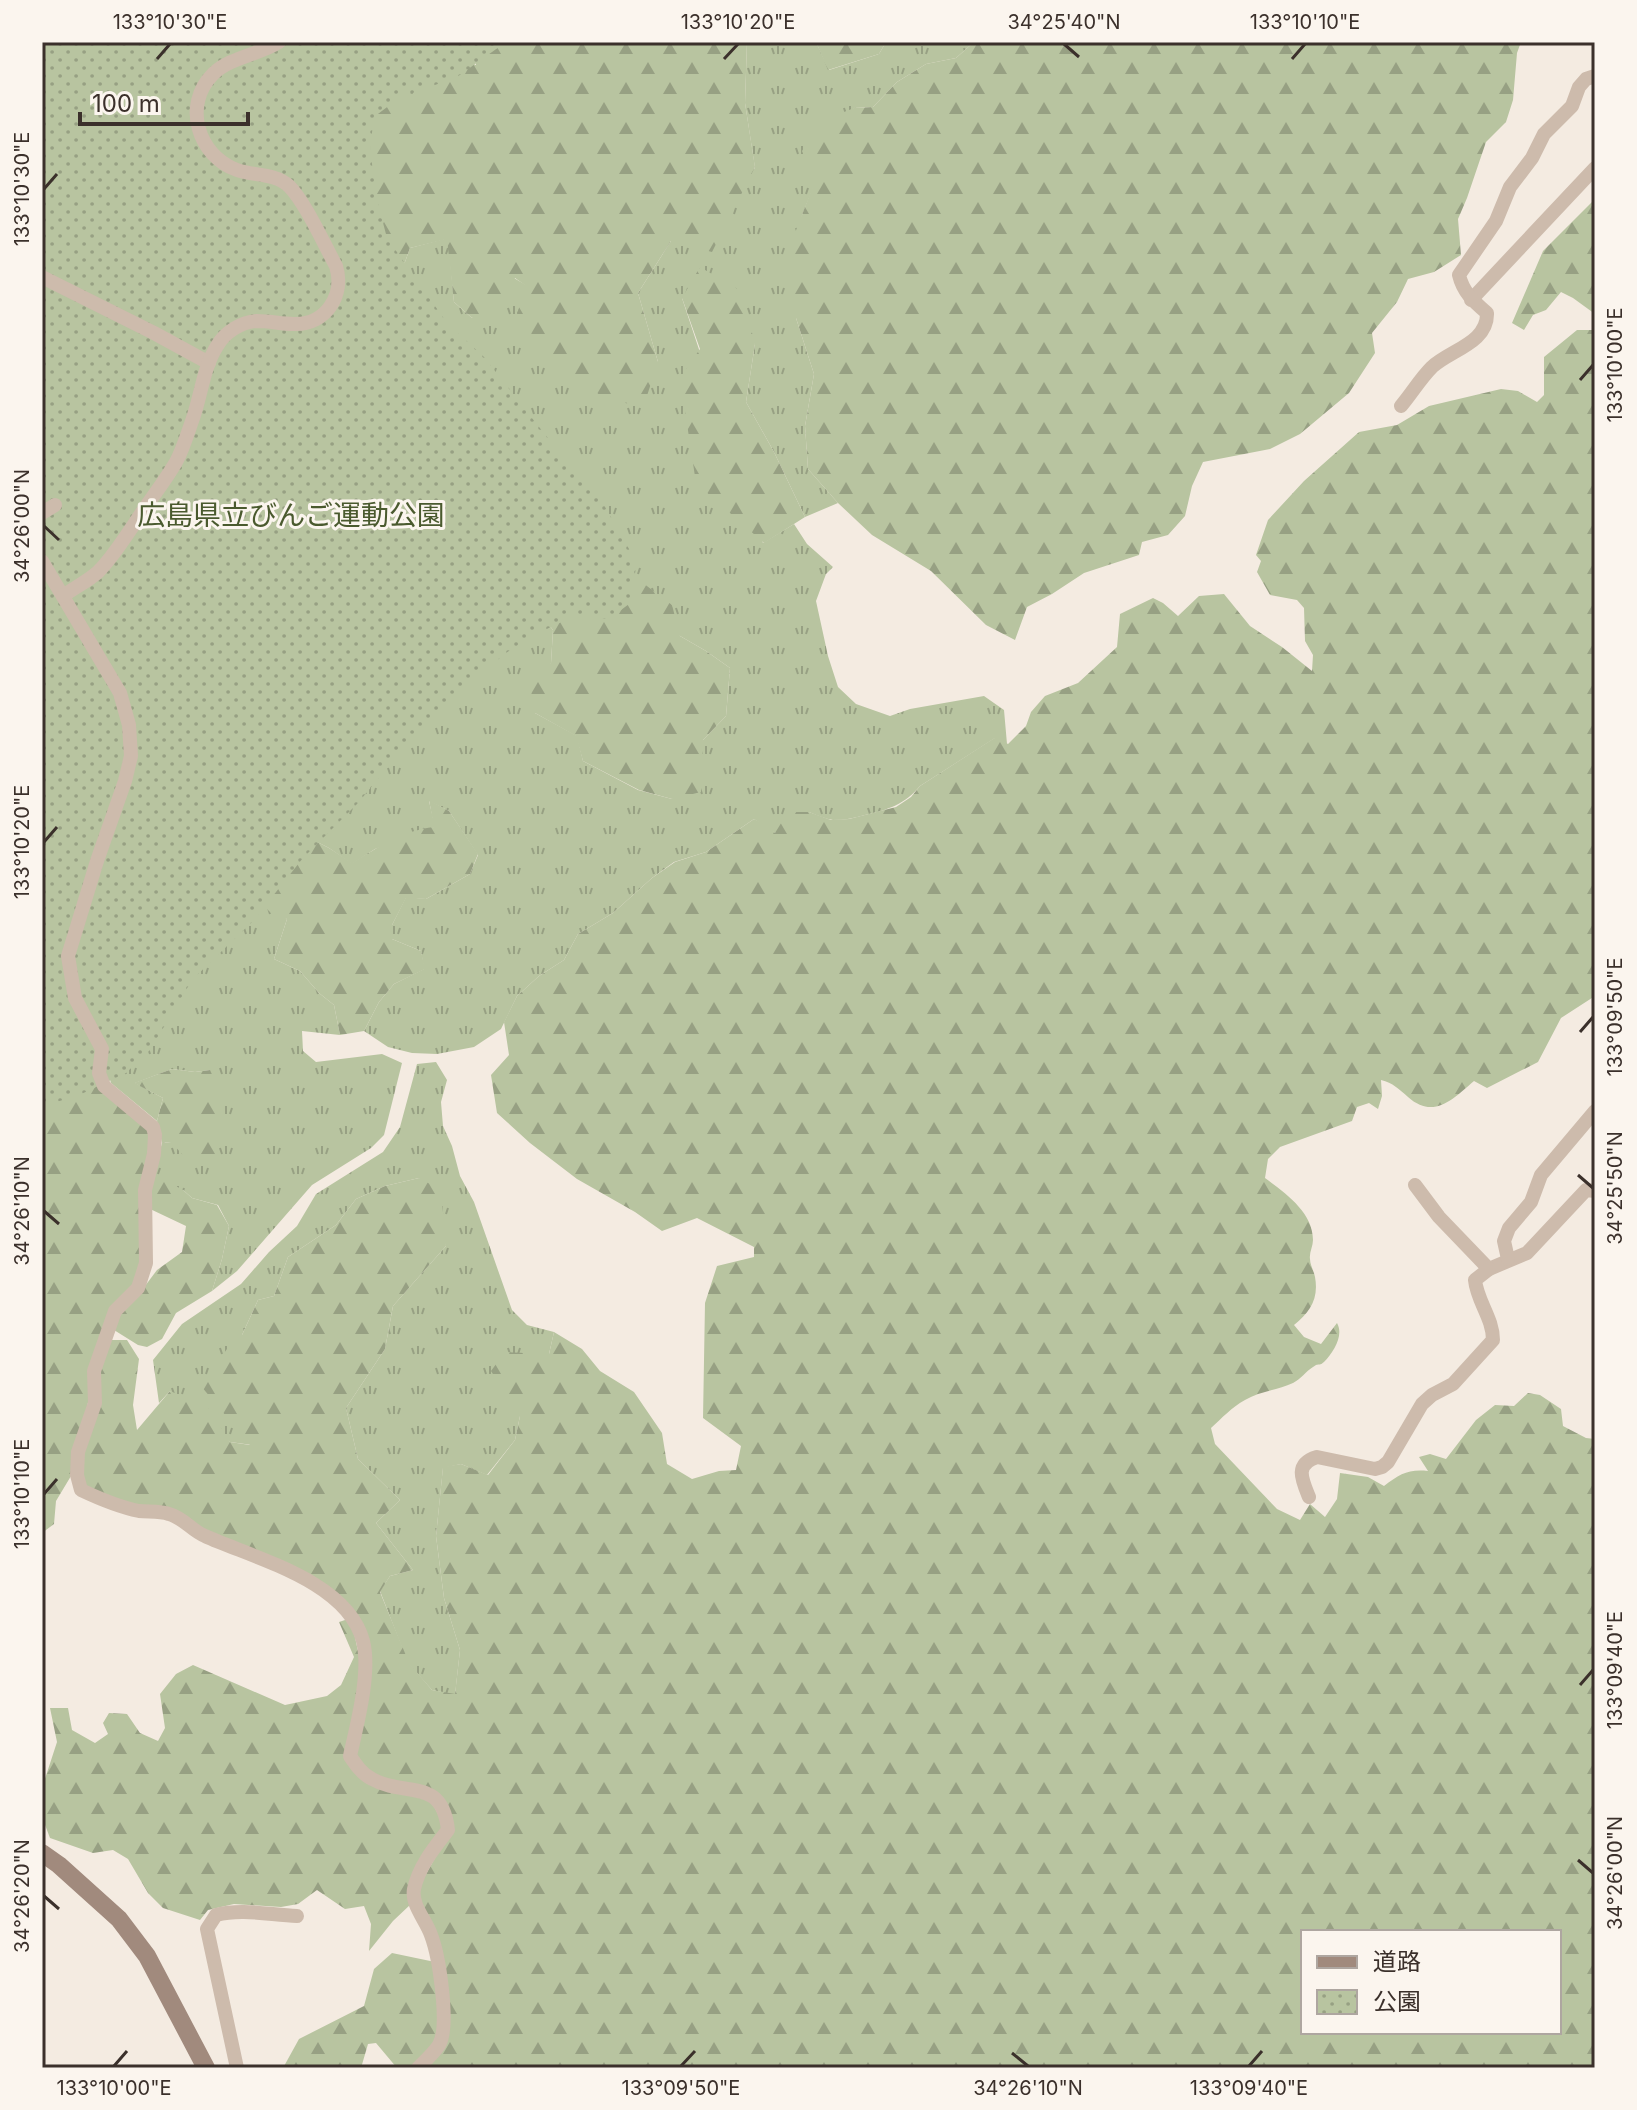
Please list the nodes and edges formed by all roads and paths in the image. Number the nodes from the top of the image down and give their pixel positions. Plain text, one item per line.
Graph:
1 (279, 42) edge
2 (1595, 76) edge
3 (1595, 168) edge
4 (42, 277) edge
5 (1471, 300) junction
6 (209, 363) junction
7 (1401, 406) dead end
8 (55, 505) dead end
9 (42, 513) edge
10 (42, 561) edge
11 (63, 596) junction
12 (1595, 1111) edge
13 (1415, 1185) dead end
14 (1595, 1191) edge
15 (1508, 1259) junction
16 (1489, 1269) junction
17 (1309, 1497) dead end
18 (42, 1853) edge
19 (297, 1916) dead end
20 (206, 2068) edge
21 (237, 2068) edge
22 (418, 2068) edge

1 - 6 street
2 - 5 street
3 - 5 street
4 - 6 street
5 - 7 street
6 - 11 street
8 - 9 street
10 - 11 street
11 - 22 street
12 - 15 street
13 - 16 street
14 - 15 street
15 - 16 street
16 - 17 street
18 - 20 street
19 - 21 street

